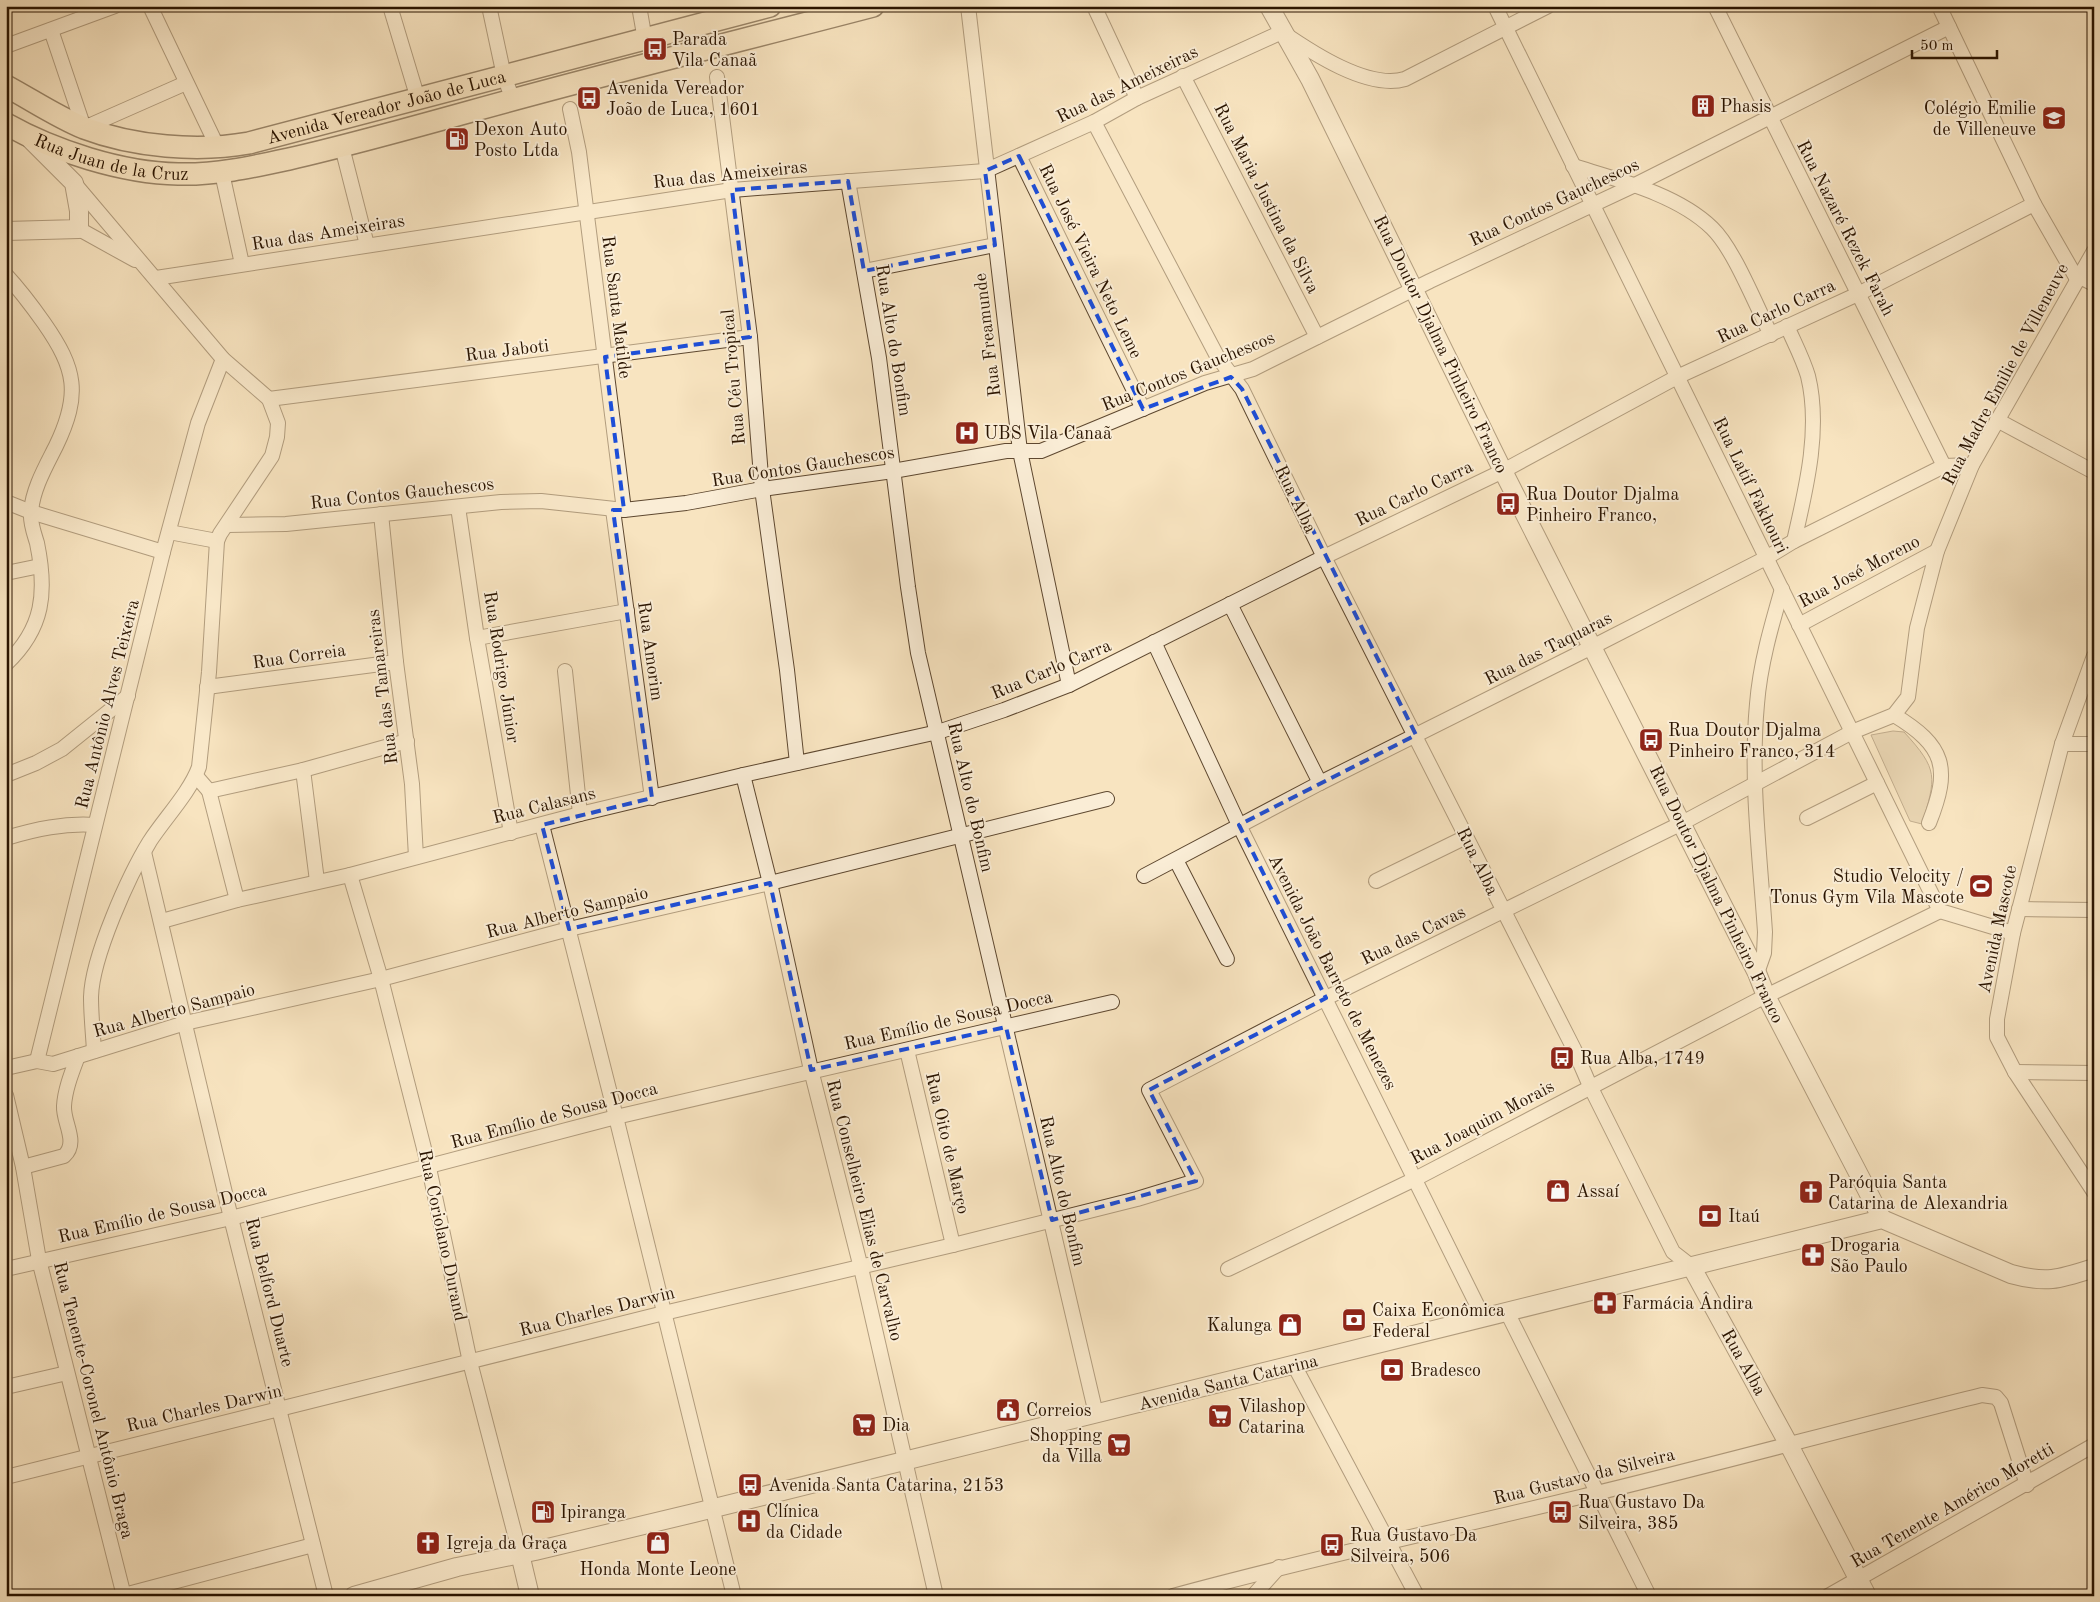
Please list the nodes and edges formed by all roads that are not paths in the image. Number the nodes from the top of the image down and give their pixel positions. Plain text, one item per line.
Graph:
1 (115, 6) edge
2 (150, 6) edge
3 (390, 6) edge
4 (489, 6) edge
5 (639, 6) edge
6 (770, 6) edge
7 (873, 6) edge
8 (968, 6) edge
9 (1094, 6) edge
10 (1269, 6) edge
11 (1495, 6) edge
12 (1548, 6) edge
13 (1714, 6) edge
14 (1939, 6) edge
15 (739, 10) edge
16 (1949, 27) junction
17 (1506, 29) junction
18 (51, 30) junction
19 (1282, 32) junction
20 (645, 40) junction
21 (6, 46) edge
22 (504, 76) junction
23 (1183, 76) junction
24 (717, 77) dead end
25 (186, 84) junction
26 (6, 86) edge
27 (1137, 98) junction
28 (418, 99) junction
29 (513, 100) junction
30 (570, 109) dead end
31 (1769, 116) junction
32 (78, 118) junction
33 (1094, 122) junction
34 (6, 124) edge
35 (342, 147) junction
36 (218, 148) junction
37 (1019, 156) junction
38 (61, 159) junction
39 (1573, 166) junction
40 (985, 171) junction
41 (222, 173) junction
42 (848, 181) junction
43 (74, 183) junction
44 (1635, 185) junction
45 (732, 190) junction
46 (1592, 204) junction
47 (2034, 204) junction
48 (586, 212) junction
49 (79, 229) junction
50 (6, 231) edge
51 (367, 245) junction
52 (996, 245) junction
53 (2094, 251) edge
54 (140, 263) junction
55 (242, 264) junction
56 (864, 272) junction
57 (6, 275) edge
58 (2077, 277) junction
59 (156, 278) junction
60 (2094, 284) edge
61 (1413, 290) junction
62 (1858, 294) junction
63 (1787, 326) junction
64 (1771, 335) junction
65 (750, 337) junction
66 (1317, 337) junction
67 (605, 357) junction
68 (223, 359) junction
69 (1231, 377) junction
70 (1677, 378) junction
71 (269, 399) junction
72 (1143, 409) junction
73 (1997, 420) junction
74 (1020, 451) junction
75 (1972, 465) junction
76 (1944, 466) junction
77 (893, 471) junction
78 (1503, 471) junction
79 (2094, 472) edge
80 (762, 489) junction
81 (6, 502) edge
82 (458, 507) junction
83 (618, 510) junction
84 (31, 512) junction
85 (381, 514) junction
86 (228, 525) junction
87 (169, 532) junction
88 (218, 541) junction
89 (1794, 541) junction
90 (1937, 551) junction
91 (164, 552) junction
92 (1324, 557) junction
93 (1766, 558) junction
94 (40, 566) junction
95 (6, 573) edge
96 (1782, 589) junction
97 (1230, 604) junction
98 (627, 611) junction
99 (1799, 625) junction
100 (477, 638) junction
101 (1154, 642) junction
102 (1594, 646) junction
103 (2094, 656) edge
104 (396, 662) junction
105 (6, 664) edge
106 (565, 671) dead end
107 (1069, 685) junction
108 (207, 687) junction
109 (128, 696) junction
110 (1894, 715) junction
111 (938, 732) junction
112 (1852, 732) junction
113 (1416, 735) junction
114 (407, 741) junction
115 (2062, 744) junction
116 (2094, 744) edge
117 (797, 763) junction
118 (303, 770) junction
119 (6, 775) edge
120 (743, 775) junction
121 (196, 776) junction
122 (1756, 782) junction
123 (1320, 783) junction
124 (1877, 783) junction
125 (209, 791) junction
126 (652, 798) junction
127 (1107, 799) dead end
128 (580, 814) junction
129 (1808, 818) dead end
130 (1682, 823) junction
131 (1929, 823) dead end
132 (95, 825) junction
133 (542, 825) junction
134 (1238, 825) junction
135 (511, 833) junction
136 (961, 836) junction
137 (1466, 837) junction
138 (6, 838) edge
139 (144, 852) junction
140 (416, 857) junction
141 (1176, 860) junction
142 (350, 875) junction
143 (1144, 876) dead end
144 (317, 881) junction
145 (1376, 881) dead end
146 (770, 883) junction
147 (237, 900) junction
148 (2019, 909) junction
149 (2094, 910) edge
150 (1503, 911) junction
151 (1940, 911) junction
152 (162, 921) junction
153 (569, 929) junction
154 (2013, 933) junction
155 (1227, 959) dead end
156 (1757, 973) junction
157 (381, 979) junction
158 (1766, 996) junction
159 (1326, 998) junction
160 (1112, 1002) dead end
161 (185, 1023) junction
162 (1006, 1027) junction
163 (907, 1050) junction
164 (94, 1051) junction
165 (78, 1056) junction
166 (38, 1061) junction
167 (6, 1068) edge
168 (811, 1070) junction
169 (2015, 1072) junction
170 (2094, 1073) edge
171 (1590, 1086) junction
172 (6, 1095) edge
173 (616, 1117) junction
174 (23, 1167) junction
175 (429, 1168) junction
176 (1415, 1179) junction
177 (1196, 1181) joint
178 (2094, 1192) edge
179 (231, 1218) junction
180 (1882, 1219) junction
181 (1052, 1220) junction
182 (953, 1246) junction
183 (39, 1260) junction
184 (1691, 1266) junction
185 (861, 1268) junction
186 (2094, 1268) edge
187 (6, 1269) edge
188 (1228, 1269) dead end
189 (1507, 1312) junction
190 (664, 1313) junction
191 (1484, 1317) junction
192 (470, 1362) junction
193 (1294, 1365) junction
194 (67, 1373) junction
195 (6, 1387) edge
196 (280, 1410) junction
197 (1096, 1414) junction
198 (1788, 1443) junction
199 (2094, 1445) edge
200 (88, 1455) junction
201 (904, 1461) junction
202 (6, 1477) edge
203 (2026, 1485) junction
204 (1597, 1493) junction
205 (712, 1508) junction
206 (1388, 1544) junction
207 (313, 1545) junction
208 (520, 1554) junction
209 (1279, 1567) junction
210 (1858, 1580) junction
211 (124, 1595) edge
212 (326, 1596) edge
213 (354, 1596) edge
214 (530, 1596) edge
215 (734, 1596) edge
216 (936, 1596) edge
217 (1173, 1596) edge
218 (1253, 1596) edge
219 (1417, 1596) edge
220 (1649, 1596) edge
221 (1828, 1596) edge
222 (1867, 1596) edge

1 - 18 street
2 - 25 street
3 - 28 street
4 - 22 street
5 - 20 street
6 - 15 main road, Avenida Vereador João de Luca
7 - 29 main road, Avenida Vereador João de Luca
8 - 40 street, Rua Freamunde
9 - 27 street
10 - 19 street, Rua Doutor Djalma Pinheiro Franco
11 - 17 street, Rua Latif Fakhouri
12 - 17 street
13 - 31 street, Rua Nazaré Rezek Farah
14 - 16 street
15 - 20 main road, Avenida Vereador João de Luca
16 - 31 street, Rua Contos Gauchescos
16 - 47 street
17 - 19 street
17 - 39 street, Rua Latif Fakhouri
18 - 21 street
18 - 32 street
19 - 23 street, Rua das Ameixeiras
19 - 61 street, Rua Doutor Djalma Pinheiro Franco
20 - 22 main road, Avenida Vereador João de Luca
22 - 28 main road, Avenida Vereador João de Luca
22 - 29 street
23 - 27 street, Rua das Ameixeiras
23 - 66 street, Rua Maria Justina da Silva
24 - 45 street, Rua Céu Tropical
25 - 32 street
25 - 36 street
26 - 32 main road, Avenida Vereador João de Luca
27 - 33 street, Rua das Ameixeiras
28 - 36 main road, Avenida Vereador João de Luca
29 - 35 main road, Avenida Vereador João de Luca
30 - 48 street, Rua Santa Matilde
31 - 44 street, Rua Contos Gauchescos
31 - 62 street, Rua Nazaré Rezek Farah
32 - 36 main road, Avenida Vereador João de Luca
33 - 37 street, Rua das Ameixeiras
33 - 69 street, Rua Alba
34 - 38 main road, Rua Juan de la Cruz
35 - 41 main road, Avenida Vereador João de Luca
35 - 51 street
37 - 40 street, Rua das Ameixeiras
37 - 72 street, Rua José Vieira Neto Leme
38 - 41 main road, Rua Juan de la Cruz
38 - 43 street
39 - 44 street
39 - 46 street, Rua Latif Fakhouri
40 - 42 street, Rua das Ameixeiras
40 - 52 street, Rua Freamunde
41 - 55 street
42 - 45 street, Rua das Ameixeiras
42 - 56 street, Rua Alto do Bonfim
43 - 49 street
43 - 54 street
44 - 46 street, Rua Contos Gauchescos
44 - 64 street
45 - 48 street, Rua das Ameixeiras
45 - 65 street, Rua Céu Tropical
46 - 61 street, Rua Contos Gauchescos
46 - 70 street, Rua Latif Fakhouri
47 - 58 street
47 - 62 street, Rua Carlo Carra
48 - 51 street, Rua das Ameixeiras
48 - 67 street, Rua Santa Matilde
49 - 50 street
49 - 54 street
51 - 55 street, Rua das Ameixeiras
52 - 56 street
52 - 74 street, Rua Freamunde
53 - 58 street, Rua Madre Emilie de Villeneuve
54 - 59 street
55 - 59 street, Rua das Ameixeiras
56 - 77 street, Rua Alto do Bonfim
57 - 84 street
58 - 60 street
58 - 73 street, Rua Madre Emilie de Villeneuve
59 - 68 street
61 - 66 street, Rua Contos Gauchescos
61 - 78 street, Rua Doutor Djalma Pinheiro Franco
62 - 63 street, Rua Carlo Carra
62 - 76 street, Rua Nazaré Rezek Farah
63 - 64 street, Rua Carlo Carra
63 - 89 street
64 - 70 street, Rua Carlo Carra
65 - 67 street, Rua Jaboti
65 - 80 street, Rua Céu Tropical
66 - 69 street, Rua Contos Gauchescos
67 - 71 street, Rua Jaboti
67 - 83 street, Rua Santa Matilde
68 - 71 street
68 - 87 street, Rua Antônio Alves Teixeira
69 - 72 street, Rua Contos Gauchescos
69 - 92 street, Rua Alba
70 - 78 street, Rua Carlo Carra
70 - 93 street, Rua Latif Fakhouri
71 - 86 street
72 - 74 street, Rua Contos Gauchescos
73 - 75 street, Rua Madre Emilie de Villeneuve
73 - 79 street
74 - 77 street, Rua Contos Gauchescos
74 - 107 street, Rua Freamunde
75 - 76 street, Rua das Taquaras
75 - 90 street, Rua Madre Emilie de Villeneuve
76 - 89 street, Rua das Taquaras
77 - 80 street, Rua Contos Gauchescos
77 - 111 street, Rua Alto do Bonfim
78 - 92 street, Rua Carlo Carra
78 - 102 street, Rua Doutor Djalma Pinheiro Franco
80 - 83 street, Rua Contos Gauchescos
80 - 117 street, Rua Céu Tropical
81 - 84 street
82 - 83 street, Rua Contos Gauchescos
82 - 85 street, Rua Contos Gauchescos
82 - 100 street, Rua Rodrigo Júnior
83 - 98 street, Rua Amorim
84 - 91 street
84 - 94 street
85 - 86 street, Rua Contos Gauchescos
85 - 104 street, Rua das Tamareiras
86 - 88 street
87 - 88 street
87 - 91 street, Rua Antônio Alves Teixeira
88 - 108 street
89 - 93 street, Rua das Taquaras
90 - 99 street, Rua José Moreno
90 - 110 street, Rua Madre Emilie de Villeneuve
91 - 109 street, Rua Antônio Alves Teixeira
92 - 97 street, Rua Carlo Carra
92 - 113 street, Rua Alba
93 - 96 street, Rua Latif Fakhouri
93 - 102 street, Rua das Taquaras
94 - 95 street
94 - 105 street
96 - 99 street, Rua Latif Fakhouri
96 - 122 street
97 - 101 street, Rua Carlo Carra
97 - 123 street
98 - 100 street
98 - 126 street, Rua Amorim
99 - 112 street, Rua Latif Fakhouri
100 - 135 street, Rua Rodrigo Júnior
101 - 107 street, Rua Carlo Carra
101 - 134 street, Avenida João Barreto de Menezes
102 - 113 street, Rua das Taquaras
102 - 130 street, Rua Doutor Djalma Pinheiro Franco
103 - 115 street, Avenida Mascote
104 - 108 street, Rua Correia
104 - 114 street, Rua das Tamareiras
106 - 128 street
107 - 111 street, Rua Carlo Carra
108 - 121 street
109 - 119 street
109 - 132 street, Rua Antônio Alves Teixeira
110 - 112 street, Rua das Cavas
110 - 131 street
111 - 117 street, Rua Calasans
111 - 136 street, Rua Alto do Bonfim
112 - 122 street, Rua das Cavas
112 - 124 street, Rua Latif Fakhouri
113 - 123 street, Rua das Taquaras
113 - 137 street, Rua Alba
114 - 118 street
114 - 140 street, Rua das Tamareiras
115 - 116 street
115 - 148 street, Avenida Mascote
117 - 120 street, Rua Calasans
118 - 125 street
118 - 144 street
120 - 126 street, Rua Calasans
120 - 146 street, Rua Conselheiro Elias de Carvalho
121 - 125 street
121 - 139 street
122 - 130 street, Rua das Cavas
122 - 156 street
123 - 134 street, Rua das Taquaras
124 - 129 street
124 - 151 street, Rua Latif Fakhouri
125 - 147 street
126 - 128 street, Rua Calasans
127 - 136 street, Rua Alberto Sampaio
128 - 133 street, Rua Calasans
130 - 150 street, Rua das Cavas
130 - 156 street, Rua Doutor Djalma Pinheiro Franco
132 - 138 street
132 - 166 street, Rua Antônio Alves Teixeira
133 - 135 street, Rua Calasans
133 - 153 street
134 - 141 street, Rua das Taquaras
134 - 159 street, Avenida João Barreto de Menezes
135 - 140 street, Rua Calasans
136 - 146 street, Rua Alberto Sampaio
136 - 162 street, Rua Alto do Bonfim
137 - 145 street
137 - 150 street, Rua Alba
139 - 152 street, Rua Belford Duarte
139 - 164 street
140 - 142 street, Rua Calasans
141 - 143 street, Rua das Taquaras
141 - 155 street
142 - 144 street, Rua Calasans
142 - 157 street, Rua Coriolano Durand
144 - 147 street, Rua Calasans
146 - 153 street, Rua Alberto Sampaio
146 - 168 street, Rua Conselheiro Elias de Carvalho
147 - 152 street, Rua Calasans
148 - 149 street
148 - 154 street, Avenida Mascote
150 - 159 street, Rua das Cavas
150 - 171 street, Rua Alba
151 - 154 street
151 - 158 street, Rua Joaquim Morais
152 - 161 street, Rua Belford Duarte
153 - 157 street, Rua Alberto Sampaio
153 - 173 street
154 - 169 street, Avenida Mascote
156 - 158 street, Rua Doutor Djalma Pinheiro Franco
157 - 161 street, Rua Alberto Sampaio
157 - 175 street, Rua Coriolano Durand
158 - 171 street, Rua Joaquim Morais
158 - 180 street, Rua Doutor Djalma Pinheiro Franco
159 - 176 street, Avenida João Barreto de Menezes
159 - 177 street, Rua das Cavas
160 - 162 street, Rua Emílio de Sousa Docca
161 - 164 street, Rua Alberto Sampaio
161 - 179 street, Rua Belford Duarte
162 - 163 street, Rua Emílio de Sousa Docca
162 - 181 street, Rua Alto do Bonfim
163 - 168 street, Rua Emílio de Sousa Docca
163 - 182 street, Rua Oito de Março
164 - 165 street, Rua Alberto Sampaio
165 - 166 street, Rua Alberto Sampaio
165 - 174 street
166 - 167 street, Rua Alberto Sampaio
168 - 173 street, Rua Emílio de Sousa Docca
168 - 185 street, Rua Conselheiro Elias de Carvalho
169 - 170 street
169 - 178 street, Avenida Mascote
171 - 176 street, Rua Joaquim Morais
171 - 184 street, Rua Alba
172 - 174 street, Rua Tenente-Coronel Antônio Braga
173 - 175 street, Rua Emílio de Sousa Docca
173 - 190 street
174 - 183 street, Rua Tenente-Coronel Antônio Braga
175 - 179 street, Rua Emílio de Sousa Docca
175 - 192 street, Rua Coriolano Durand
176 - 188 street, Rua Joaquim Morais
176 - 191 street, Avenida João Barreto de Menezes
177 - 181 street, Rua Charles Darwin
179 - 183 street, Rua Emílio de Sousa Docca
179 - 196 street, Rua Belford Duarte
180 - 184 street, Avenida Santa Catarina
180 - 186 street
181 - 182 street, Rua Charles Darwin
181 - 197 street, Rua Alto do Bonfim
182 - 185 street, Rua Charles Darwin
183 - 187 street, Rua Emílio de Sousa Docca
183 - 194 street, Rua Tenente-Coronel Antônio Braga
184 - 189 street, Avenida Santa Catarina
184 - 198 street, Rua Alba
185 - 190 street, Rua Charles Darwin
185 - 201 street, Rua Conselheiro Elias de Carvalho
189 - 191 street, Avenida Santa Catarina
189 - 204 street
190 - 192 street, Rua Charles Darwin
190 - 205 street
191 - 193 street, Avenida Santa Catarina
192 - 196 street, Rua Charles Darwin
192 - 208 street, Rua Coriolano Durand
193 - 197 street, Avenida Santa Catarina
193 - 206 street
194 - 195 street
194 - 200 street, Rua Tenente-Coronel Antônio Braga
196 - 200 street, Rua Charles Darwin
196 - 207 street, Rua Belford Duarte
197 - 201 street, Avenida Santa Catarina
198 - 203 street, Rua Gustavo da Silveira
198 - 204 street, Rua Gustavo da Silveira
198 - 210 street, Rua Alba
199 - 203 street, Rua Tenente Américo Moretti
200 - 202 street, Rua Charles Darwin
200 - 211 street, Rua Tenente-Coronel Antônio Braga
201 - 205 street, Avenida Santa Catarina
201 - 216 street, Rua Conselheiro Elias de Carvalho
203 - 210 street, Rua Tenente Américo Moretti
204 - 206 street, Rua Gustavo da Silveira
204 - 220 street
205 - 208 street, Avenida Santa Catarina
205 - 215 street
206 - 209 street, Rua Gustavo da Silveira
206 - 219 street
207 - 211 street
207 - 212 street, Rua Belford Duarte
208 - 213 street, Avenida Santa Catarina
208 - 214 street, Rua Coriolano Durand
209 - 217 street, Rua Gustavo da Silveira
209 - 218 street
210 - 221 street, Rua Tenente Américo Moretti
210 - 222 street, Rua Alba

